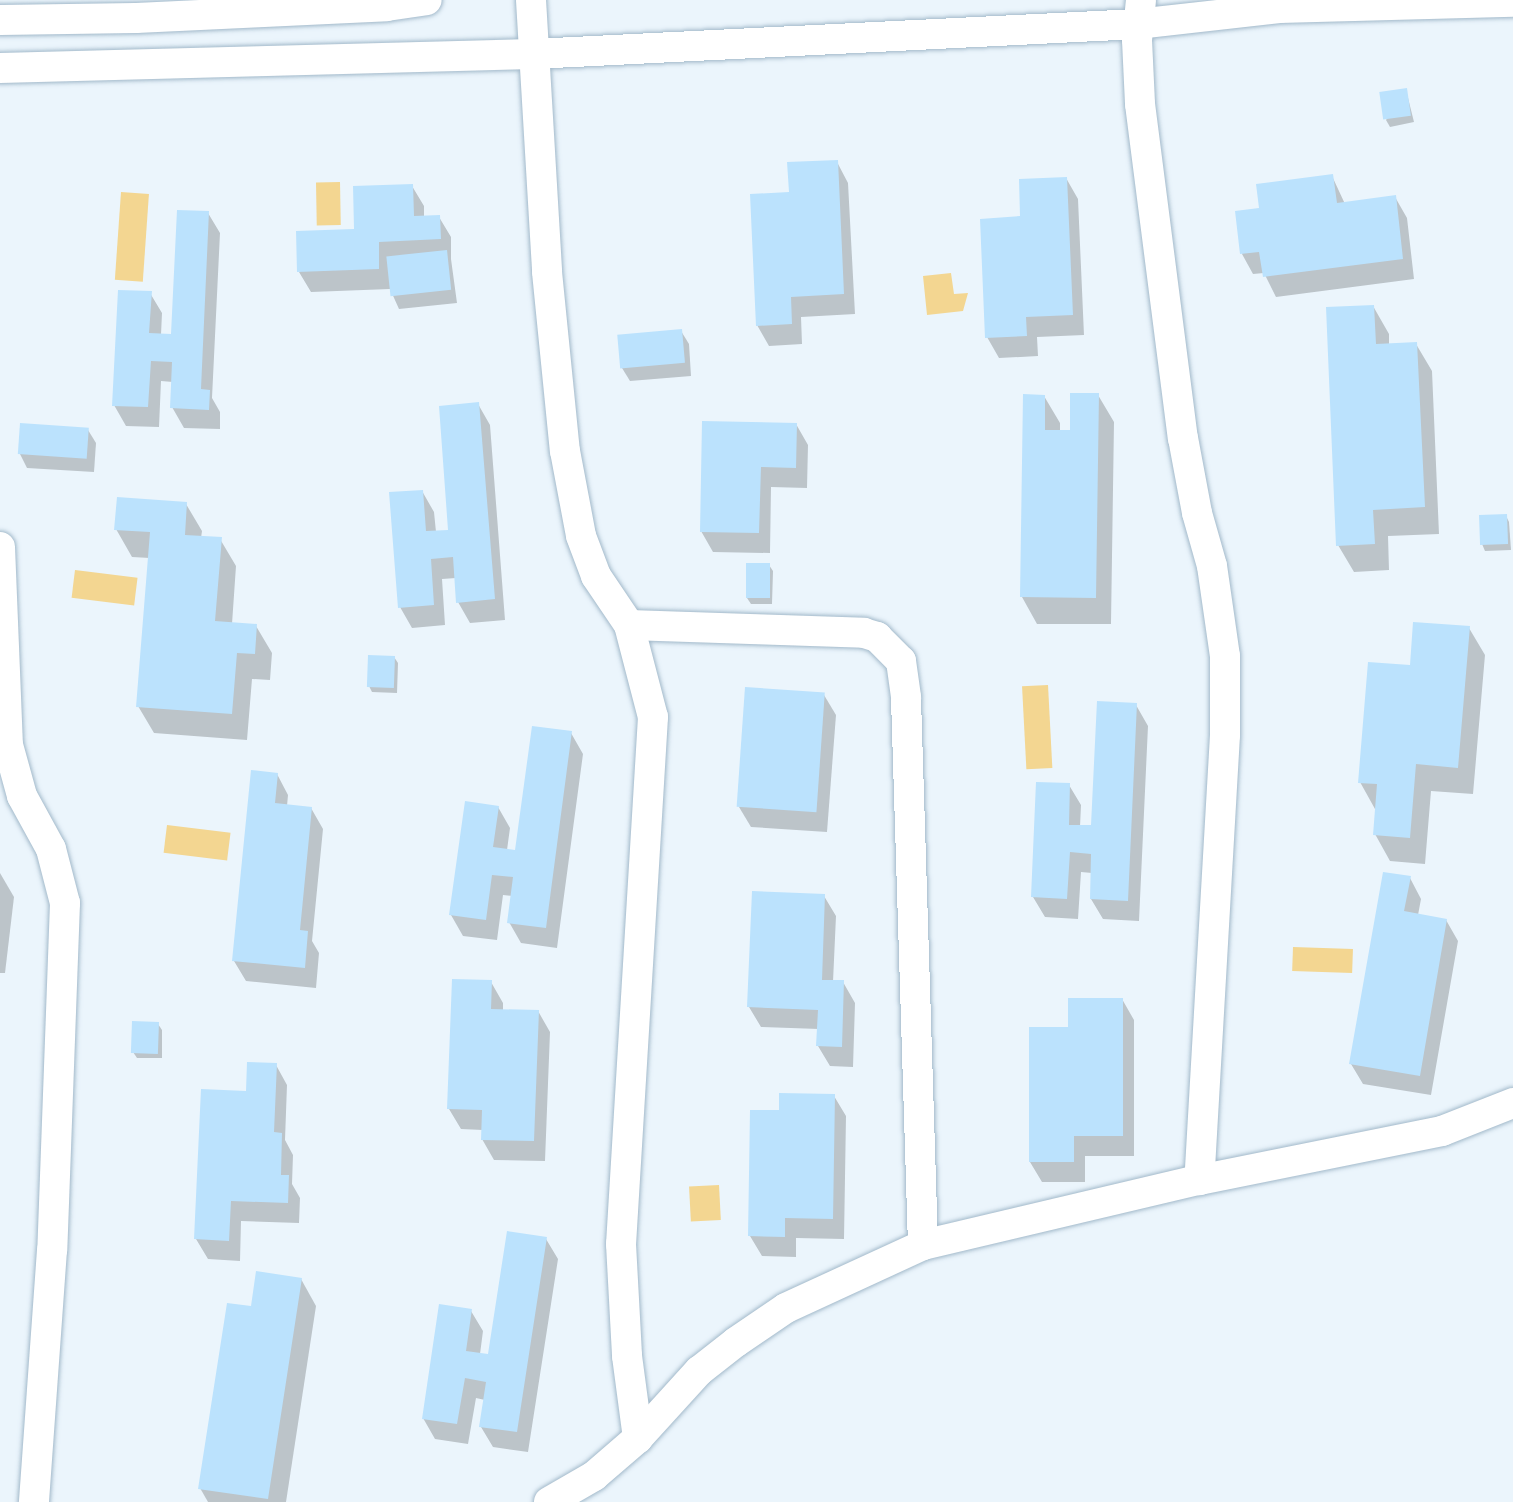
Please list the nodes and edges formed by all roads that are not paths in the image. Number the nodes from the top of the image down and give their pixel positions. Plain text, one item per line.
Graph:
1 (427, 0) edge
2 (531, 0) edge
3 (1513, 2) edge
4 (1139, 12) edge
5 (0, 20) edge
6 (533, 54) junction
7 (0, 68) edge
8 (0, 547) edge
9 (628, 625) junction
10 (1513, 1103) edge
11 (1199, 1180) junction
12 (923, 1245) junction
13 (638, 1438) junction
14 (34, 1502) edge
15 (550, 1502) edge

1 - 5 street
2 - 6 street
3 - 4 street
4 - 6 street
4 - 11 street
6 - 7 street
6 - 9 street
8 - 14 street
9 - 12 street
9 - 13 street
10 - 11 street
11 - 12 street
12 - 13 street
13 - 15 street

